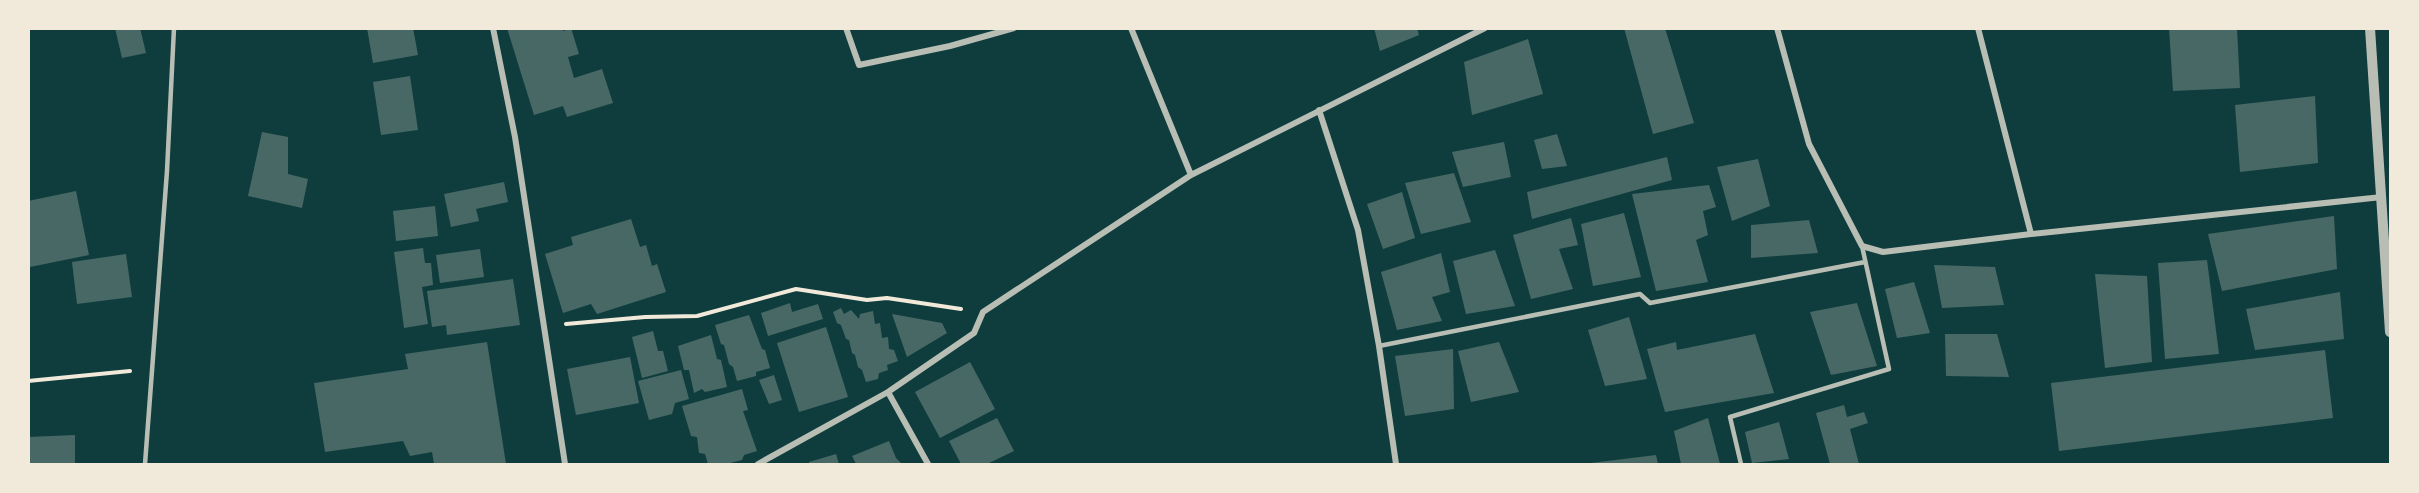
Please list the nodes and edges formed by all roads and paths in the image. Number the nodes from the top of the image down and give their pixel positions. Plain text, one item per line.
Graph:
1 (174, 28) edge
2 (493, 28) edge
3 (846, 28) edge
4 (1014, 28) edge
5 (1131, 28) edge
6 (1485, 28) edge
7 (1777, 28) edge
8 (1978, 28) edge
9 (2370, 28) edge
10 (1319, 110) junction
11 (1191, 175) junction
12 (2385, 203) edge
13 (2031, 234) junction
14 (1862, 246) junction
15 (1865, 262) junction
16 (983, 312) junction
17 (545, 326) junction
18 (2391, 332) edge
19 (1379, 346) junction
20 (152, 369) junction
21 (28, 381) edge
22 (888, 393) junction
23 (145, 465) edge
24 (565, 465) edge
25 (759, 465) edge
26 (928, 465) edge
27 (1396, 465) edge
28 (1742, 465) edge

1 - 20 lane
2 - 17 street
3 - 4 street
5 - 11 street
6 - 10 street
7 - 14 street
8 - 13 street
9 - 12 street
10 - 11 street
10 - 19 street
11 - 16 street
12 - 13 street
12 - 18 street
13 - 14 street
14 - 15 lane
15 - 19 lane
15 - 28 lane
16 - 17 path
16 - 22 street
17 - 24 street
19 - 27 street
20 - 21 path
20 - 23 lane
22 - 25 street
22 - 26 street

